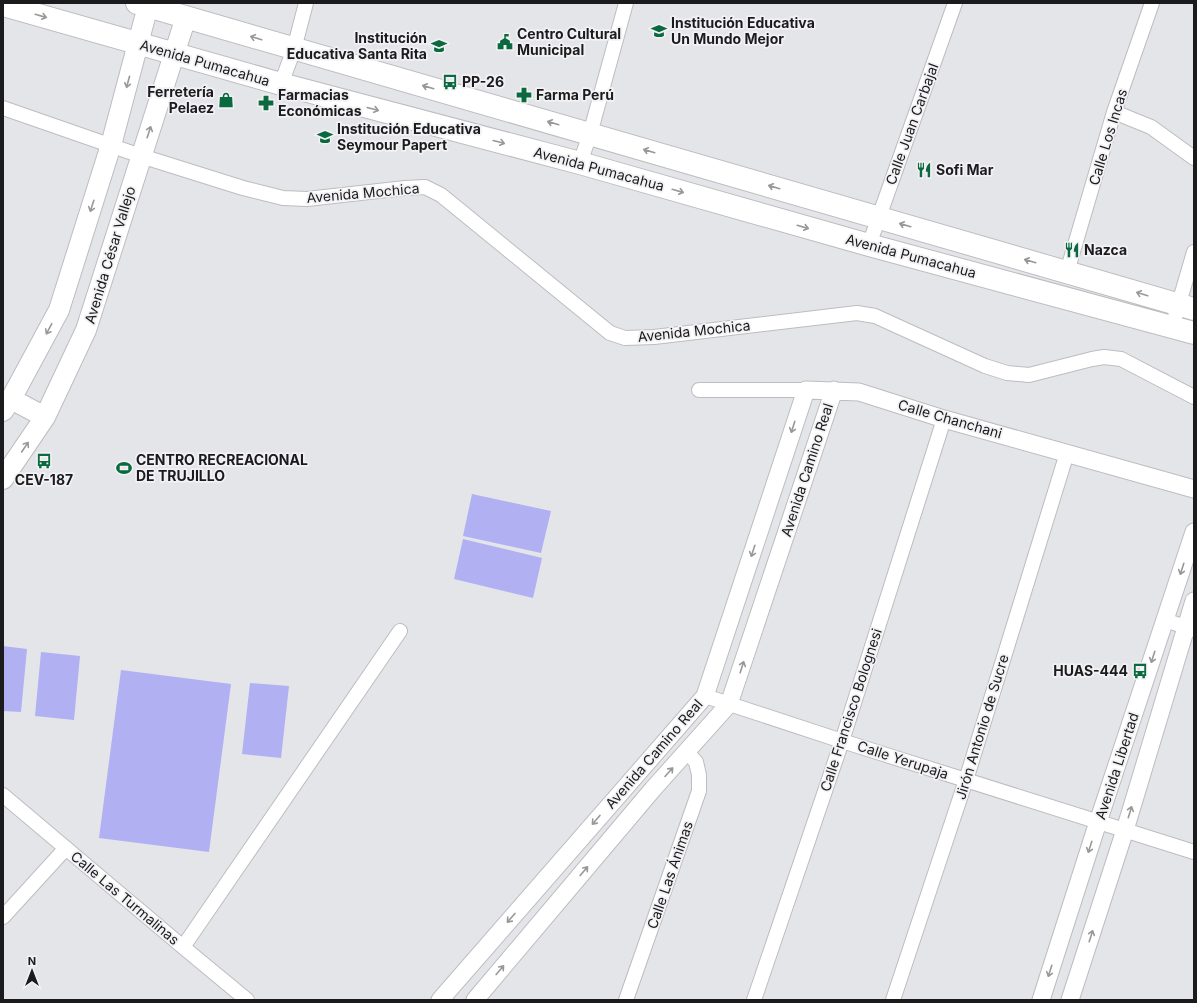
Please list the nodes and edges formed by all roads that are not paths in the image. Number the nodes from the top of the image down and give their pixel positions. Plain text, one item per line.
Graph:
1 (306, 3) edge
2 (626, 3) edge
3 (955, 3) edge
4 (1152, 3) edge
5 (143, 5) edge
6 (3, 6) edge
7 (186, 16) junction
8 (138, 44) junction
9 (294, 49) junction
10 (173, 54) junction
11 (281, 84) junction
12 (3, 108) edge
13 (1114, 112) junction
14 (590, 134) junction
15 (111, 145) junction
16 (141, 156) junction
17 (1194, 158) edge
18 (580, 163) junction
19 (879, 217) junction
20 (868, 245) junction
21 (1194, 252) edge
22 (1067, 272) junction
23 (1186, 307) edge
24 (1172, 326) junction
25 (1194, 332) edge
26 (700, 390) dead end
27 (806, 390) junction
28 (834, 390) junction
29 (1194, 396) edge
30 (7, 405) edge
31 (45, 417) junction
32 (944, 419) junction
33 (1067, 453) junction
34 (3, 479) edge
35 (1194, 489) edge
36 (1194, 532) edge
37 (1194, 601) edge
38 (1165, 620) junction
39 (1190, 628) edge
40 (400, 631) dead end
41 (705, 696) junction
42 (730, 704) junction
43 (842, 741) junction
44 (687, 752) junction
45 (966, 780) junction
46 (3, 795) edge
47 (1098, 822) junction
48 (1125, 830) junction
49 (66, 848) junction
50 (1194, 852) edge
51 (3, 917) edge
52 (183, 947) junction
53 (247, 1000) edge
54 (440, 1000) edge
55 (475, 1000) edge
56 (626, 1000) edge
57 (754, 1000) edge
58 (893, 1000) edge
59 (1041, 1000) edge
60 (1070, 1000) edge

1 - 9 street
2 - 14 street
3 - 19 street, Calle Juan Carbajal
4 - 13 street, Calle Los Incas
5 - 7 main road, Avenida Pumacahua
5 - 8 main road
6 -> 8 main road, Avenida Pumacahua
9 -> 7 main road, Avenida Pumacahua
7 - 10 main road, Avenida César Vallejo
8 - 10 main road, Avenida Pumacahua
8 -> 15 main road
9 - 11 street
14 -> 9 main road, Avenida Pumacahua
10 - 11 main road, Avenida Pumacahua
16 -> 10 main road, Avenida César Vallejo
11 -> 18 main road, Avenida Pumacahua
12 - 15 street, Avenida Mochica
13 - 17 street
13 - 22 street, Calle Los Incas
14 - 18 street
19 -> 14 main road, Avenida Pumacahua
15 - 16 street, Avenida Mochica
15 -> 30 main road
16 - 29 street, Avenida Mochica
16 - 31 main road, Avenida César Vallejo
18 -> 20 main road, Avenida Pumacahua
19 - 20 street, Calle Juan Carbajal
22 -> 19 main road, Avenida Pumacahua
20 - 24 main road, Avenida Pumacahua
21 - 23 street
23 -> 22 main road, Avenida Pumacahua
23 - 24 street
24 - 25 main road, Avenida Pumacahua
26 - 27 street, Calle Chanchani
27 - 28 street, Calle Chanchani
27 -> 41 street, Avenida Camino Real
28 - 32 street, Calle Chanchani
42 -> 28 street, Avenida Camino Real
30 - 31 main road
34 -> 31 main road, Avenida César Vallejo
32 - 33 street, Calle Chanchani
32 - 43 street, Calle Francisco Bolognesi
33 - 35 street, Calle Chanchani
33 - 45 street, Jirón Antonio de Sucre
36 -> 38 street, Avenida Libertad
37 - 39 street, Avenida Libertad
38 - 39 street
38 -> 47 street, Avenida Libertad
48 -> 39 street, Avenida Libertad
40 - 52 street
41 - 42 street, Calle Yerupaja
41 -> 54 street, Avenida Camino Real
42 - 43 street, Calle Yerupaja
42 - 44 street, Avenida Camino Real
43 - 45 street, Calle Yerupaja
43 - 57 street, Calle Francisco Bolognesi
55 -> 44 street, Avenida Camino Real
44 - 56 street, Calle Las Ánimas
45 - 47 street, Calle Yerupaja
45 - 58 street, Jirón Antonio de Sucre
46 - 49 street, Calle Las Turmalinas
47 - 48 street, Calle Yerupaja
47 -> 59 street, Avenida Libertad
48 - 50 street, Calle Yerupaja
60 -> 48 street, Avenida Libertad
49 - 51 street
49 - 52 street, Calle Las Turmalinas
52 - 53 street, Calle Las Turmalinas

